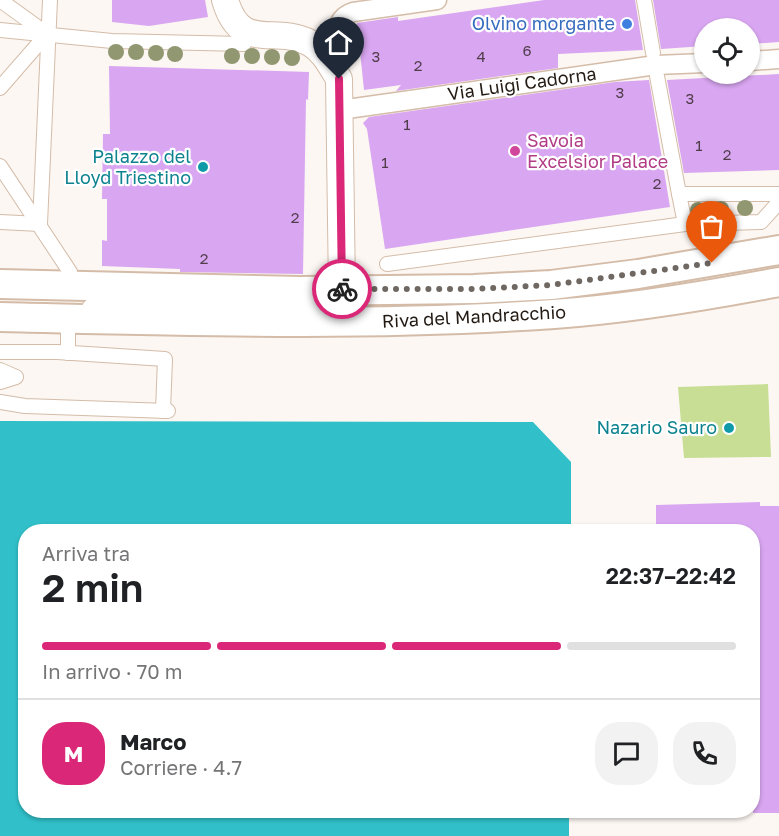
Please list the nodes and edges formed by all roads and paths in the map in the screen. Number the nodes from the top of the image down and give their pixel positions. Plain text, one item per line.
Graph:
1 (0, 0) edge
2 (50, 0) edge
3 (437, 0) edge
4 (644, 0) edge
5 (228, 8) edge
6 (0, 30) edge
7 (47, 34) junction
8 (244, 44) dead end
9 (653, 53) dead end
10 (779, 59) edge
11 (760, 60) edge
12 (694, 63) edge
13 (657, 76) dead end
14 (339, 79) junction
15 (0, 88) edge
16 (340, 110) junction
17 (0, 166) edge
18 (680, 194) junction
19 (779, 194) edge
20 (779, 202) edge
21 (0, 222) edge
22 (40, 224) junction
23 (685, 224) junction
24 (768, 236) edge
25 (393, 266) dead end
26 (70, 279) junction
27 (779, 282) edge
28 (0, 284) edge
29 (342, 290) junction
30 (0, 297) edge
31 (0, 306) edge
32 (0, 317) edge
33 (68, 324) junction
34 (0, 352) edge
35 (68, 353) junction
36 (0, 370) edge
37 (0, 382) edge
38 (0, 402) edge

1 - 7 street
2 - 7 street
3 - 14 street
4 - 9 street
5 - 14 main road
6 - 7 street
7 - 8 street
7 - 15 street
7 - 22 street
10 - 11 street
12 - 16 street, Via Luigi Cadorna
13 - 18 street
14 - 16 main road
16 - 29 main road
17 - 22 street
18 - 19 street
18 - 23 street
20 - 24 street
21 - 22 street
22 - 26 street
23 - 24 street
23 - 25 street
24 - 29 main road, Riva del Mandracchio
26 - 28 main road, Riva del Mandracchio
26 - 29 main road, Riva del Mandracchio
27 - 33 main road, Riva del Mandracchio
29 - 33 main road
30 - 31 street
32 - 33 main road, Riva del Mandracchio
33 - 35 street
34 - 35 street
35 - 38 street
36 - 37 street

